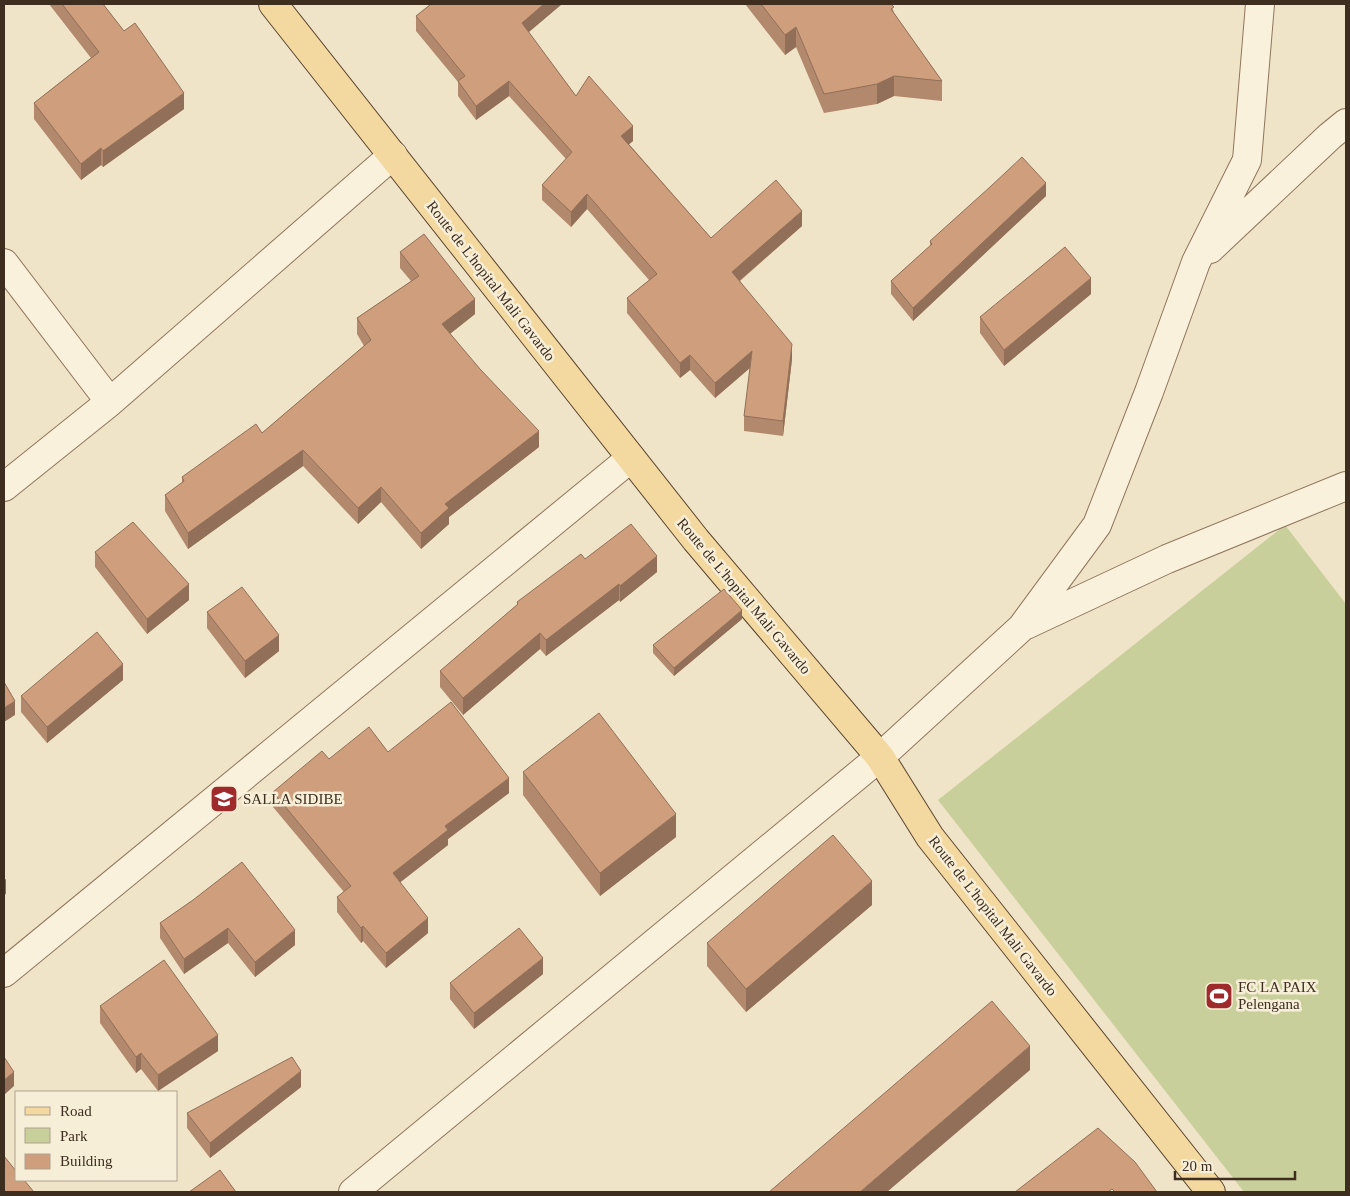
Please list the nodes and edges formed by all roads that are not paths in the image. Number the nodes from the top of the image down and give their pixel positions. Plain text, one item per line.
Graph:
1 (273, 4) edge
2 (1260, 4) edge
3 (1346, 123) edge
4 (393, 155) junction
5 (1196, 262) junction
6 (4, 263) edge
7 (110, 402) junction
8 (631, 458) junction
9 (1346, 486) edge
10 (4, 487) edge
11 (1022, 627) junction
12 (880, 757) junction
13 (4, 973) edge
14 (353, 1192) edge
15 (1211, 1192) edge

1 - 4 main road, Route de L'hopital Mali Gavardo
2 - 5 street
3 - 5 street
4 - 7 street
4 - 8 main road, Route de L'hopital Mali Gavardo
5 - 11 street
6 - 7 street
7 - 10 street
8 - 12 main road, Route de L'hopital Mali Gavardo
8 - 13 street
9 - 11 street
11 - 12 street
12 - 14 street
12 - 15 main road, Route de L'hopital Mali Gavardo

